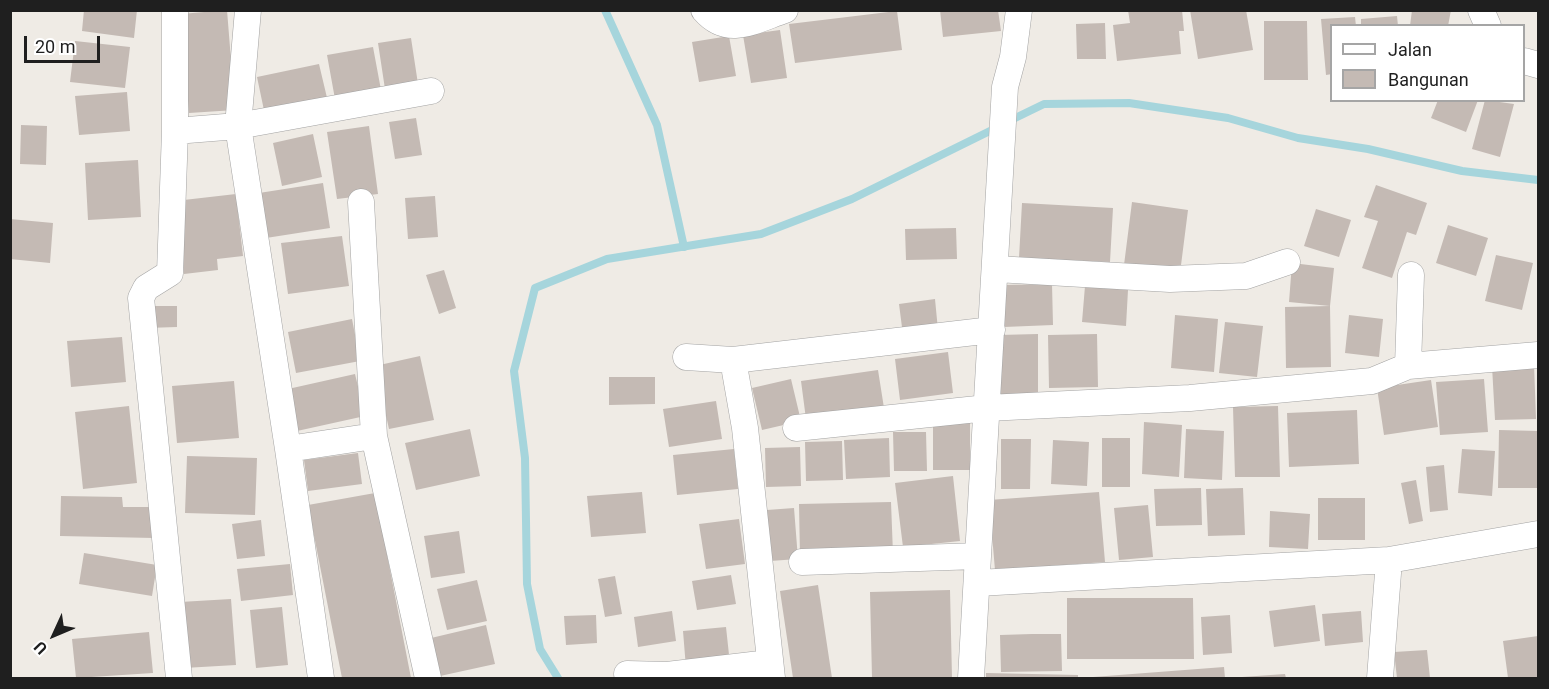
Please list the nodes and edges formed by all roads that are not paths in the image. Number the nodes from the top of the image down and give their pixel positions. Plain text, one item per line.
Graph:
1 (175, 10) edge
2 (248, 10) edge
3 (704, 10) edge
4 (785, 10) edge
5 (1018, 10) edge
6 (1481, 10) edge
7 (1487, 24) edge
8 (431, 91) dead end
9 (238, 126) junction
10 (176, 131) junction
11 (361, 202) dead end
12 (1287, 262) dead end
13 (996, 269) junction
14 (1411, 275) dead end
15 (992, 330) junction
16 (1539, 355) edge
17 (686, 357) dead end
18 (733, 360) junction
19 (1408, 366) junction
20 (987, 408) junction
21 (796, 428) dead end
22 (374, 436) junction
23 (288, 449) junction
24 (1539, 534) edge
25 (978, 556) junction
26 (1389, 560) junction
27 (801, 562) dead end
28 (978, 582) junction
29 (771, 671) edge
30 (627, 674) dead end
31 (179, 678) edge
32 (321, 678) edge
33 (428, 678) edge
34 (970, 678) edge
35 (1380, 678) edge

1 - 10 street
2 - 9 street
3 - 4 street
5 - 13 street
6 - 7 street
8 - 9 street
9 - 10 street
9 - 23 street
10 - 31 street
11 - 22 street
12 - 13 street
13 - 15 street
14 - 19 street
15 - 18 street
15 - 20 street
16 - 19 street
17 - 18 street
18 - 29 street
19 - 20 street
20 - 21 street
20 - 25 street
22 - 23 street
22 - 33 street
23 - 32 street
24 - 26 street
25 - 27 street
25 - 28 street
26 - 28 street
26 - 35 street
28 - 34 street
29 - 30 street

